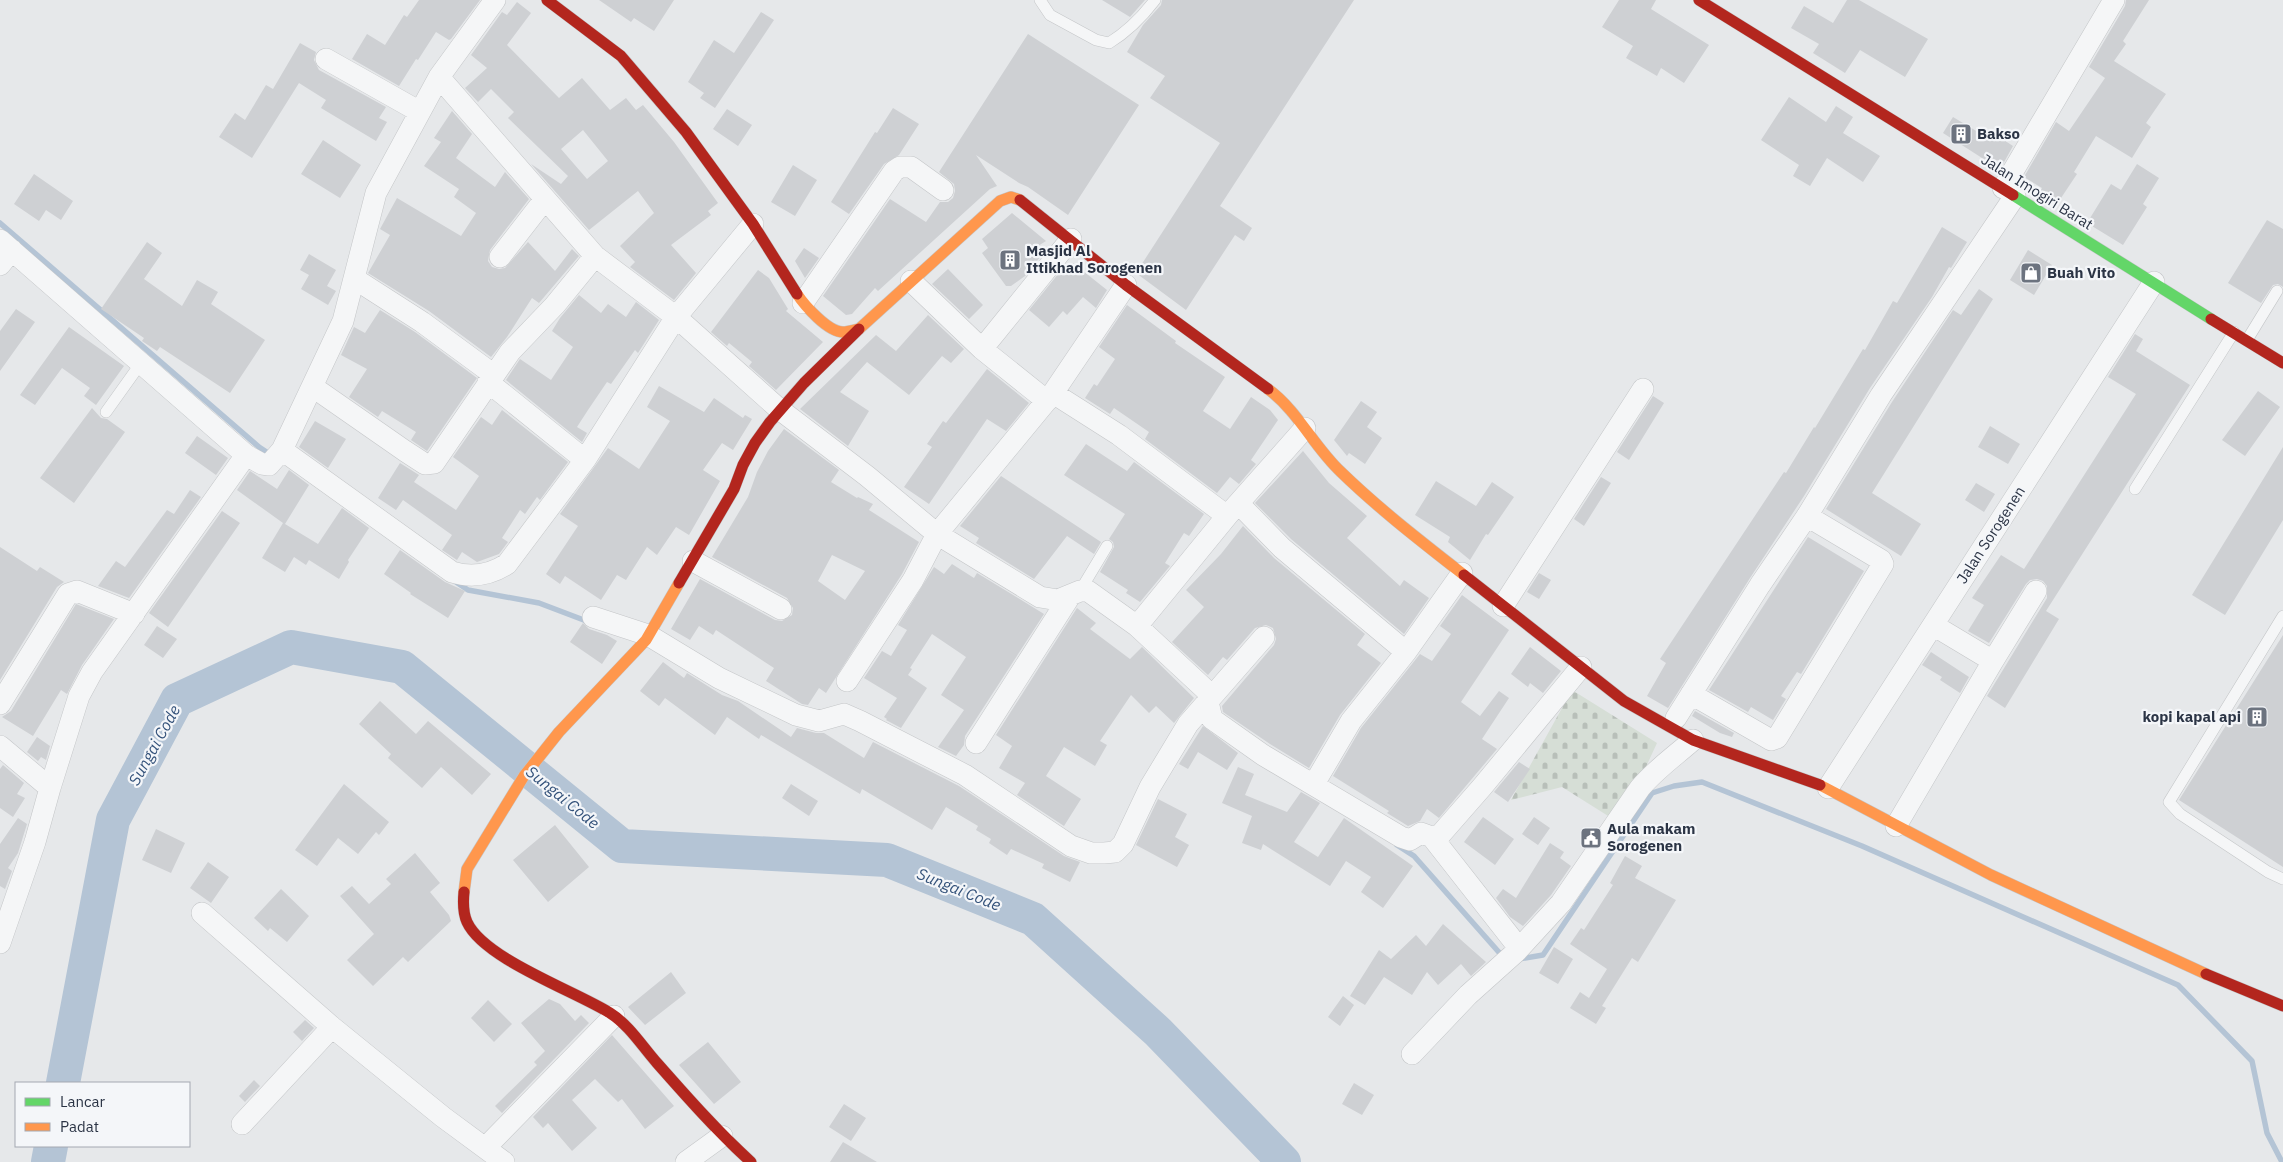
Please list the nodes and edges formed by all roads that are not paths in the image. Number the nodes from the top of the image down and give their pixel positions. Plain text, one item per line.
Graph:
1 (495, 0) edge
2 (547, 0) edge
3 (1040, 0) edge
4 (1155, 0) edge
5 (2114, 0) edge
6 (1704, 1) edge
7 (326, 59) dead end
8 (439, 77) junction
9 (420, 112) junction
10 (943, 190) dead end
11 (2009, 192) junction
12 (545, 199) junction
13 (753, 224) junction
14 (1071, 239) junction
15 (4, 252) edge
16 (500, 256) dead end
17 (595, 256) junction
18 (355, 279) junction
19 (911, 281) junction
20 (2154, 282) junction
21 (1126, 285) junction
22 (2278, 291) dead end
23 (803, 304) junction
24 (676, 316) junction
25 (859, 329) junction
26 (2234, 332) junction
27 (2247, 340) junction
28 (982, 349) junction
29 (141, 363) junction
30 (2283, 363) edge
31 (491, 379) junction
32 (313, 387) junction
33 (1643, 389) dead end
34 (1050, 397) junction
35 (779, 408) junction
36 (106, 412) dead end
37 (1305, 428) junction
38 (246, 455) junction
39 (278, 455) junction
40 (585, 460) junction
41 (2135, 489) dead end
42 (1233, 510) junction
43 (1807, 516) junction
44 (937, 534) junction
45 (1107, 546) dead end
46 (693, 561) junction
47 (1462, 573) junction
48 (2036, 591) dead end
49 (1075, 593) junction
50 (1503, 606) junction
51 (781, 609) dead end
52 (134, 614) junction
53 (2283, 616) edge
54 (593, 617) dead end
55 (1933, 625) junction
56 (1137, 626) junction
57 (1264, 637) dead end
58 (644, 642) junction
59 (1406, 652) junction
60 (1993, 661) junction
61 (1581, 667) junction
62 (847, 681) dead end
63 (1691, 694) junction
64 (1, 702) edge
65 (1208, 702) junction
66 (1676, 718) dead end
67 (1692, 740) junction
68 (976, 743) dead end
69 (0, 746) edge
70 (1314, 784) junction
71 (50, 788) junction
72 (1828, 788) junction
73 (1896, 826) junction
74 (1432, 837) junction
75 (2283, 879) edge
76 (202, 913) dead end
77 (0, 943) edge
78 (1513, 954) junction
79 (2283, 1006) edge
80 (614, 1016) junction
81 (332, 1027) junction
82 (1412, 1054) dead end
83 (242, 1124) dead end
84 (722, 1136) junction
85 (486, 1147) junction
86 (504, 1162) edge
87 (686, 1162) edge
88 (751, 1162) edge

1 - 8 street
2 - 13 street
3 - 4 lane
5 - 11 street
6 - 11 street, Jalan Imogiri Barat
7 - 9 street
8 - 9 street
8 - 12 street
9 - 18 street
10 - 23 street
11 - 20 street, Jalan Imogiri Barat
11 - 43 street
12 - 16 street
12 - 17 street
13 - 23 street
13 - 24 street
14 - 19 street
14 - 21 street
14 - 28 street
15 - 29 street
17 - 24 street
17 - 31 street
18 - 31 street
18 - 32 street
19 - 25 street
19 - 28 street
20 - 26 street, Jalan Imogiri Barat
20 - 55 street, Jalan Sorogenen
21 - 34 street
21 - 37 street
22 - 27 lane
23 - 25 street
24 - 35 street
24 - 40 street
25 - 35 street
26 - 27 street, Jalan Imogiri Barat
26 - 41 lane
27 - 30 street, Jalan Imogiri Barat
28 - 34 street
29 - 36 lane
29 - 38 street
31 - 32 street
31 - 40 street
32 - 39 street
33 - 50 street
34 - 42 street
34 - 44 street
35 - 44 street
35 - 46 street
37 - 42 street
37 - 47 street
38 - 39 street
38 - 52 street
39 - 40 street
42 - 56 street
42 - 59 street
43 - 63 street
43 - 63 street
44 - 49 street
44 - 62 street
45 - 49 lane
46 - 51 street
46 - 58 street
47 - 50 street
47 - 59 street
48 - 60 street
49 - 56 street
49 - 68 street
50 - 61 street
52 - 64 street
52 - 71 street
53 - 75 lane
54 - 58 street
55 - 60 street
55 - 72 street, Jalan Sorogenen
56 - 65 street
57 - 65 street
58 - 65 street
58 - 80 street
59 - 70 street
60 - 73 street
61 - 67 street
61 - 74 street
63 - 66 street
65 - 70 street
67 - 72 street
67 - 78 street
69 - 71 street
70 - 74 street
71 - 77 street
72 - 73 street
73 - 79 street
74 - 78 street
76 - 81 street
78 - 82 street
80 - 84 street
80 - 85 street
81 - 83 street
81 - 85 street
84 - 87 street
84 - 88 street
85 - 86 street

